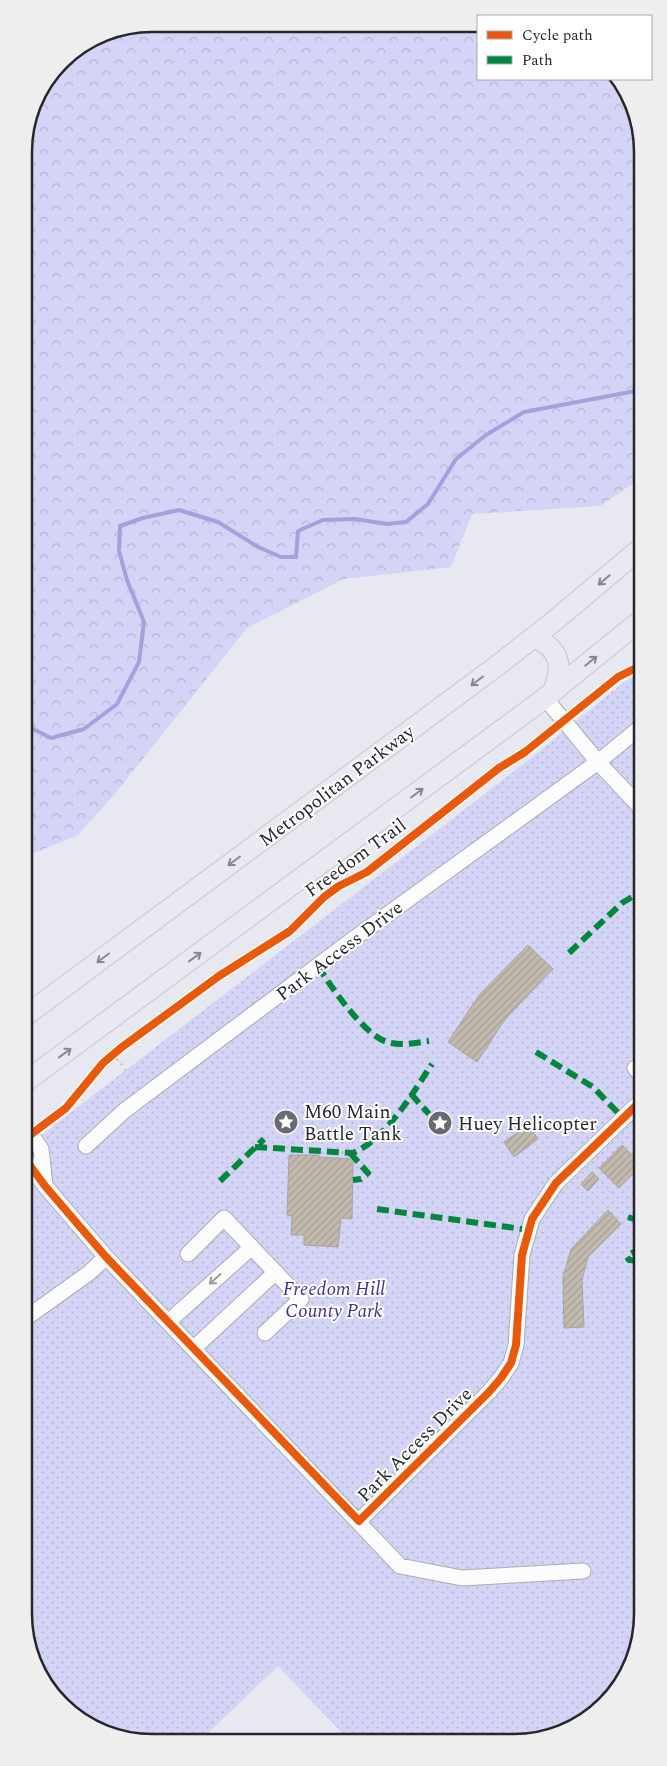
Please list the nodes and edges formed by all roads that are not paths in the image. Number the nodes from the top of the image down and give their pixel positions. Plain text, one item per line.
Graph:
1 (634, 554) edge
2 (634, 626) edge
3 (534, 637) junction
4 (549, 695) junction
5 (634, 733) edge
6 (598, 762) junction
7 (634, 800) edge
8 (32, 1010) edge
9 (32, 1078) edge
10 (634, 1108) edge
11 (32, 1136) edge
12 (86, 1146) dead end
13 (32, 1169) edge
14 (32, 1181) edge
15 (45, 1186) junction
16 (252, 1247) junction
17 (188, 1254) dead end
18 (106, 1257) junction
19 (276, 1272) junction
20 (32, 1314) edge
21 (168, 1322) junction
22 (266, 1333) dead end
23 (194, 1348) junction
24 (359, 1521) junction
25 (583, 1571) dead end

1 -> 3 main road, Metropolitan Parkway
4 -> 2 main road
3 - 4 main road
3 -> 8 main road, Metropolitan Parkway
4 - 6 street
9 -> 4 main road
5 - 6 street, Park Access Drive
6 - 7 street
6 - 12 street, Park Access Drive
10 - 24 street, Park Access Drive
11 - 15 street
13 - 15 street, Park Access Drive
14 - 15 street, Park Access Drive
15 - 18 street, Park Access Drive
16 - 17 street
16 - 19 street
16 -> 21 street
18 - 20 street
18 - 21 street, Park Access Drive
19 - 22 street
19 - 23 street
21 - 23 street, Park Access Drive
23 - 24 street, Park Access Drive
24 - 25 street

